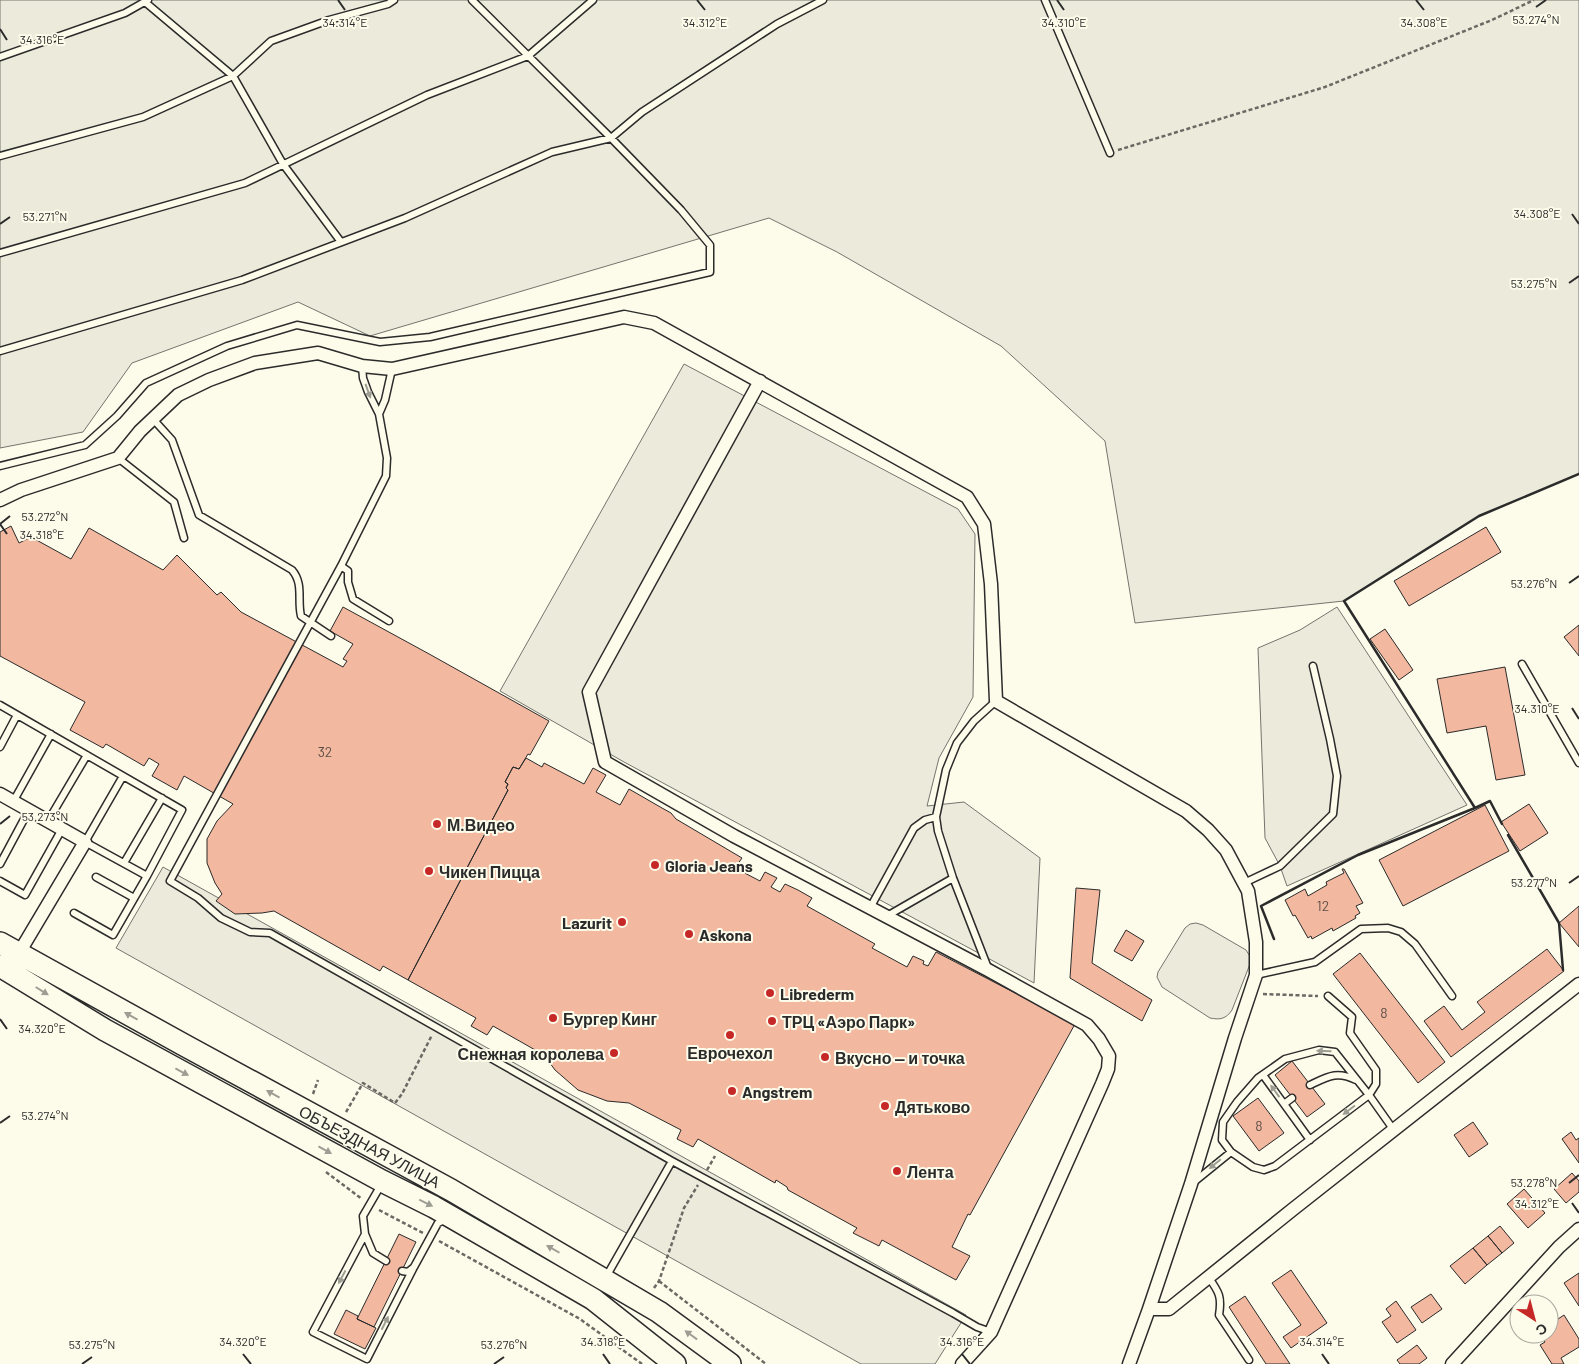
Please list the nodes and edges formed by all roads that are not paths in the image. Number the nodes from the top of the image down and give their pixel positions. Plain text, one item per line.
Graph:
1 (394, 0) edge
2 (472, 0) edge
3 (593, 0) edge
4 (823, 0) edge
5 (1045, 0) edge
6 (147, 1) edge
7 (528, 56) junction
8 (0, 57) edge
9 (233, 76) junction
10 (611, 138) junction
11 (1110, 153) road end
12 (0, 156) edge
13 (283, 164) junction
14 (341, 242) junction
15 (0, 253) edge
16 (0, 351) edge
17 (362, 366) junction
18 (392, 370) junction
19 (760, 381) junction
20 (378, 414) junction
21 (153, 419) junction
22 (118, 458) junction
23 (0, 466) edge
24 (0, 500) edge
25 (184, 538) dead end
26 (341, 566) junction
27 (388, 621) dead end
28 (331, 636) dead end
29 (1522, 664) dead end
30 (1313, 666) dead end
31 (996, 701) junction
32 (0, 705) edge
33 (17, 715) junction
34 (51, 734) junction
35 (0, 747) edge
36 (87, 755) junction
37 (1579, 762) edge
38 (124, 776) junction
39 (0, 794) edge
40 (162, 798) junction
41 (13, 802) junction
42 (29, 810) junction
43 (936, 816) junction
44 (48, 821) junction
45 (62, 829) junction
46 (85, 842) junction
47 (124, 863) junction
48 (0, 864) edge
49 (147, 876) junction
50 (96, 877) dead end
51 (953, 878) junction
52 (0, 882) edge
53 (1244, 884) junction
54 (134, 898) junction
55 (870, 908) junction
56 (74, 913) dead end
57 (886, 917) junction
58 (0, 943) edge
59 (9, 963) edge
60 (988, 970) junction
61 (1256, 975) junction
62 (1579, 984) edge
63 (1328, 996) road end
64 (1452, 996) dead end
65 (1263, 1075) junction
66 (1357, 1081) junction
67 (1310, 1085) dead end
68 (1369, 1096) junction
69 (1292, 1098) dead end
70 (1284, 1104) junction
71 (1394, 1129) junction
72 (1310, 1140) junction
73 (1231, 1152) junction
74 (672, 1161) junction
75 (382, 1181) junction
76 (1191, 1184) junction
77 (452, 1217) junction
78 (1579, 1229) edge
79 (366, 1234) junction
80 (386, 1261) dead end
81 (414, 1267) junction
82 (402, 1271) dead end
83 (1209, 1278) junction
84 (598, 1290) junction
85 (1149, 1309) junction
86 (991, 1332) junction
87 (1249, 1360) dead end
88 (674, 1364) edge
89 (730, 1364) edge
90 (962, 1364) edge
91 (1129, 1364) edge
92 (1452, 1364) edge

1 - 9 lane
2 - 7 lane
3 - 7 lane
4 - 10 lane
5 - 11 lane
6 - 8 lane
6 - 9 lane
7 - 10 lane
7 - 13 lane
9 - 12 lane
9 - 13 lane
10 - 14 lane
10 - 23 lane
13 - 14 lane
13 - 15 lane
14 - 16 lane
17 - 18 street
17 -> 20 lane
17 - 21 street
18 - 19 street
18 - 20 lane
19 - 31 street
19 - 55 street
20 - 26 lane
21 - 22 street
21 - 28 lane
22 - 24 street
22 - 25 lane
26 - 27 lane
26 - 74 lane
29 - 37 lane
30 - 53 lane
31 - 43 lane
31 - 53 street
32 - 33 lane
33 - 34 lane
33 - 35 lane
34 - 36 lane
34 - 41 lane
36 - 38 lane
36 - 44 lane
38 - 40 lane
38 - 46 lane
39 - 41 street
40 - 47 lane
40 - 49 lane
41 - 42 street
42 - 44 street
42 - 48 lane
43 - 51 lane
43 - 55 lane
44 - 45 street
45 - 46 street
45 - 52 lane
46 - 47 lane
46 - 59 street
47 - 49 lane
49 - 54 lane
50 - 54 lane
51 - 57 lane
51 - 60 lane
53 - 61 street
54 - 56 lane
55 - 57 street
57 - 60 street
58 - 59 main road, ОБЪЕЗДНАЯ УЛИЦА
59 -> 75 main road, ОБЪЕЗДНАЯ УЛИЦА
84 -> 59 main road, ОБЪЕЗДНАЯ УЛИЦА
60 - 86 street
61 - 64 lane
61 - 76 street
62 - 71 street
63 - 68 lane
66 -> 65 lane
70 -> 65 lane
65 - 73 lane
66 - 67 lane
66 - 68 lane
68 - 71 lane
68 -> 72 lane
69 - 70 lane
70 - 72 lane
71 - 83 street
72 - 73 lane
73 -> 76 lane
74 - 84 lane
74 - 86 lane
75 -> 77 main road, ОБЪЕЗДНАЯ УЛИЦА
75 - 79 lane
76 - 85 street
77 - 81 lane
77 - 84 main road, ОБЪЕЗДНАЯ УЛИЦА
78 - 92 street
79 - 80 lane
79 -> 81 lane
81 - 82 lane
83 - 85 street
83 - 87 lane
84 - 88 main road, ОБЪЕЗДНАЯ УЛИЦА
89 -> 84 main road, ОБЪЕЗДНАЯ УЛИЦА
85 - 91 street
86 - 90 street

